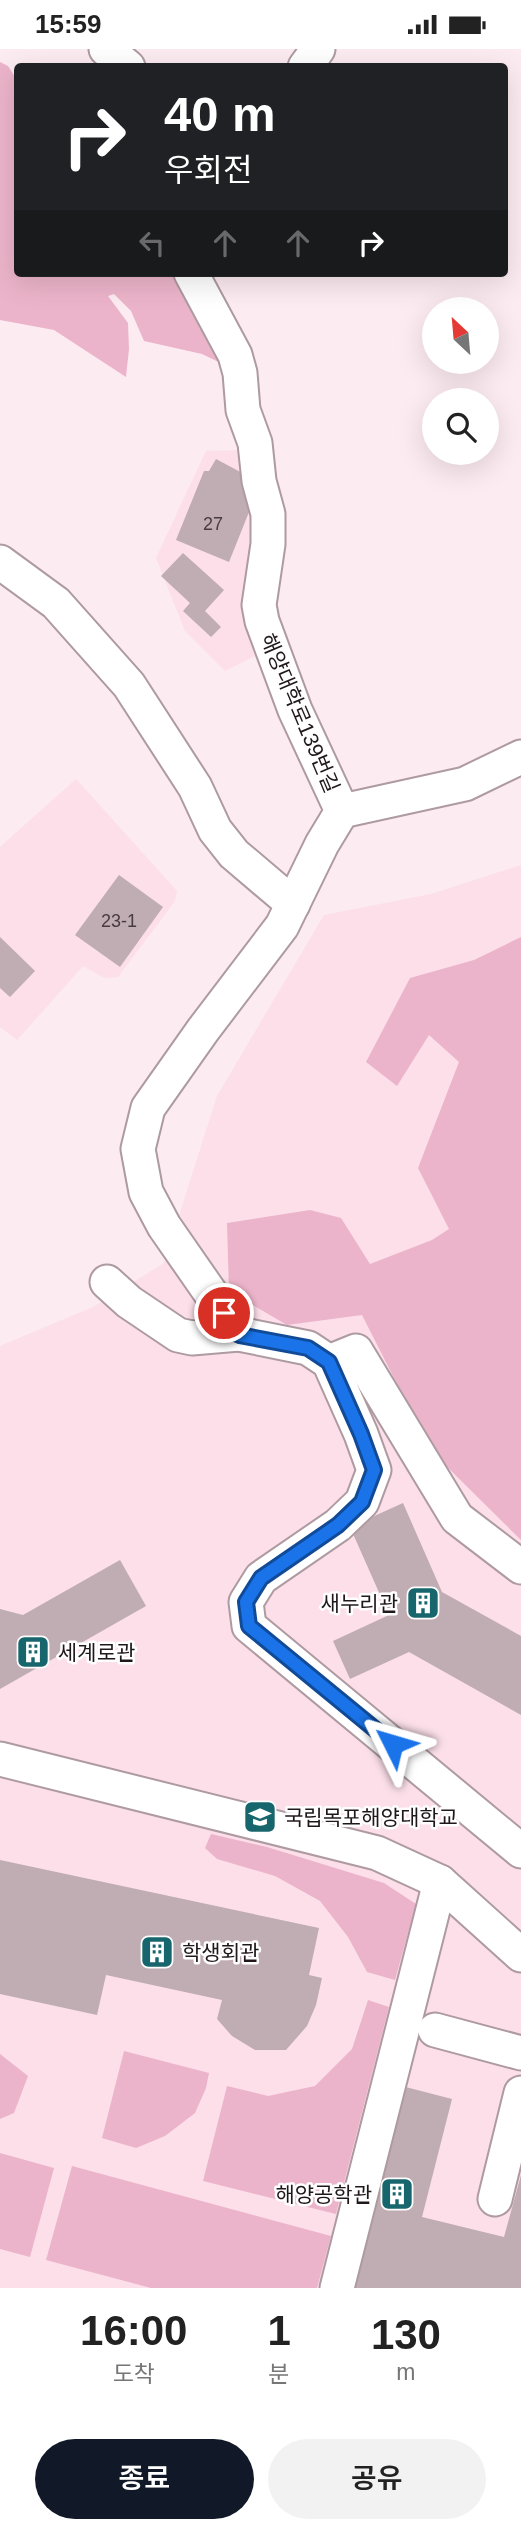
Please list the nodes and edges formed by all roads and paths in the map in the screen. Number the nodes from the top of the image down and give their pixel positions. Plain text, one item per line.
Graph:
1 (106, 49) edge
2 (123, 63) edge
3 (193, 277) edge
4 (0, 562) edge
5 (521, 758) edge
6 (342, 811) junction
7 (293, 904) junction
8 (107, 1282) dead end
9 (239, 1335) junction
10 (329, 1362) junction
11 (521, 1567) edge
12 (0, 1759) edge
13 (521, 1851) edge
14 (440, 1882) junction
15 (521, 1955) edge
16 (435, 2030) dead end
17 (521, 2053) edge
18 (521, 2094) edge
19 (495, 2199) dead end
20 (337, 2288) edge

1 - 2 street
3 - 6 street, 해양대학로139번길
4 - 7 street
5 - 6 street, 해양대학로139번길
6 - 7 street
7 - 9 street
8 - 9 street
9 - 10 street
10 - 11 street
10 - 13 street
12 - 14 street
14 - 15 street
14 - 20 street
16 - 17 street
18 - 19 street

